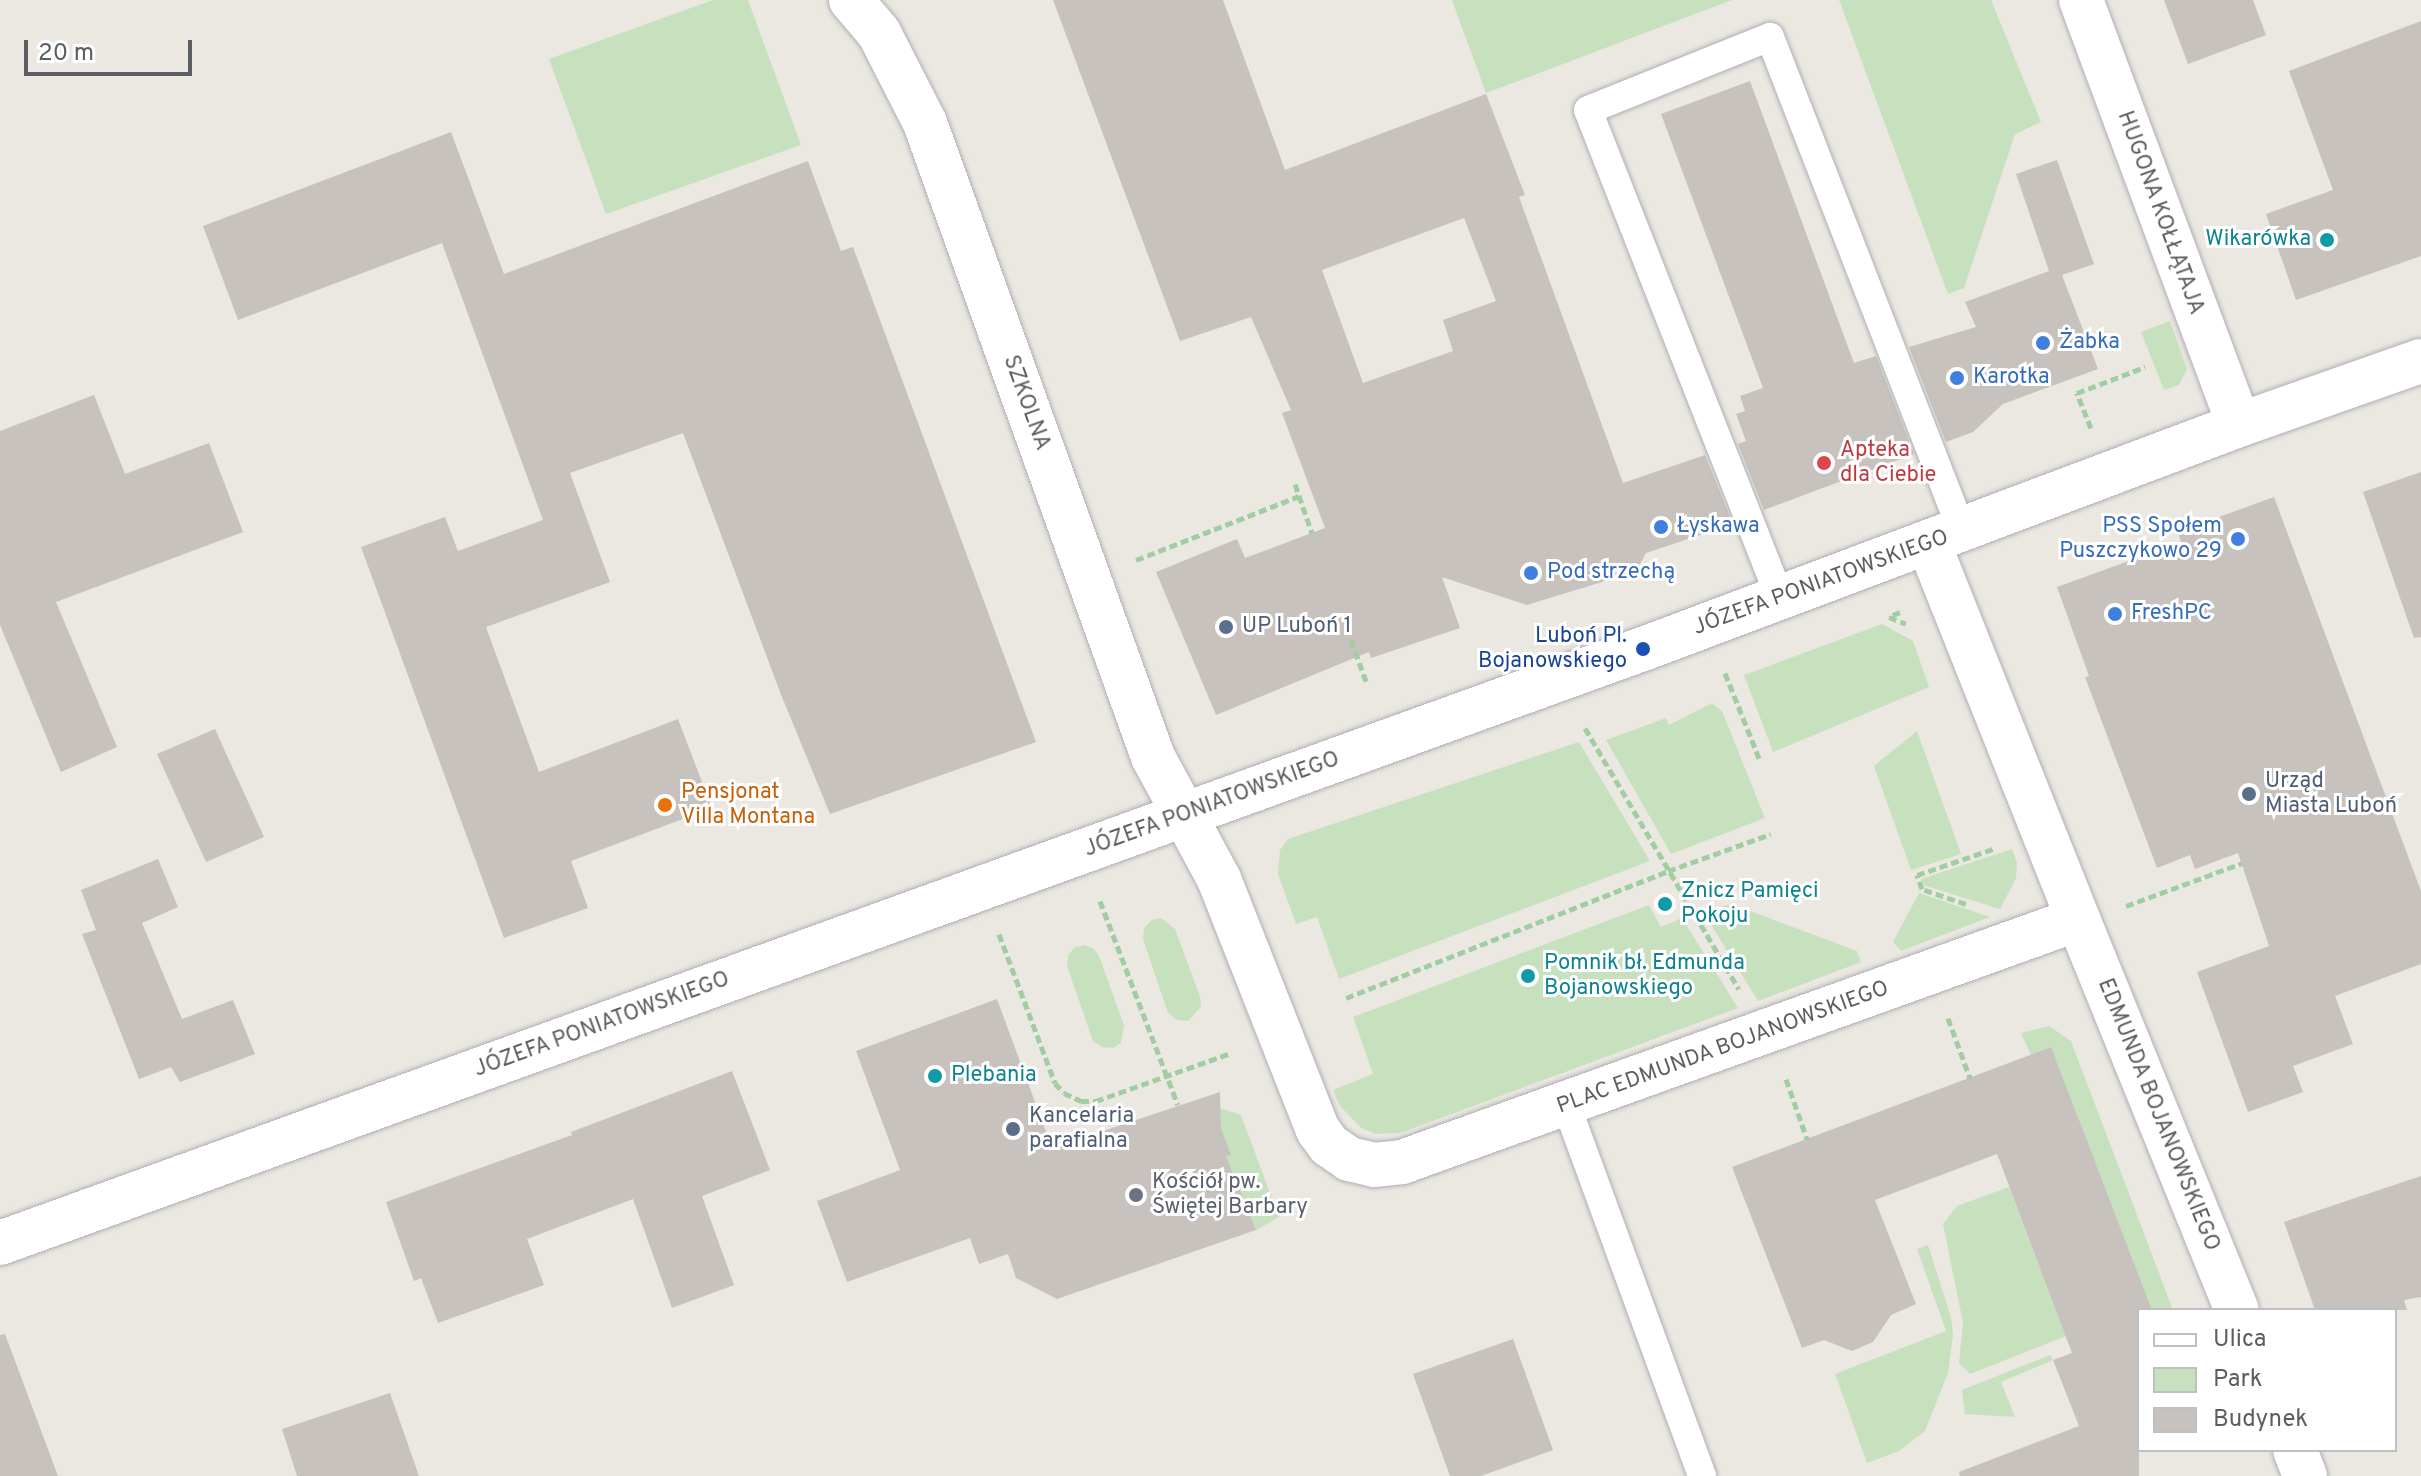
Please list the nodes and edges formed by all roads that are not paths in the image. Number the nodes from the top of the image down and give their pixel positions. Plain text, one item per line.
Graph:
1 (851, 0) edge
2 (2081, 0) edge
3 (2421, 361) edge
4 (2239, 425) junction
5 (1946, 537) junction
6 (1780, 598) junction
7 (1184, 815) junction
8 (2078, 919) junction
9 (1566, 1104) junction
10 (0, 1243) edge
11 (2236, 1308) edge
12 (2296, 1452) edge
13 (1702, 1476) edge
14 (2305, 1476) edge

1 - 7 street, SZKOLNA
2 - 4 street, HUGONA KOŁŁĄTAJA
3 - 4 street, JÓZEFA PONIATOWSKIEGO
4 - 5 street, JÓZEFA PONIATOWSKIEGO
5 - 6 street, JÓZEFA PONIATOWSKIEGO
5 - 6 lane
5 - 8 street
6 - 7 street, JÓZEFA PONIATOWSKIEGO
7 - 9 street, PLAC EDMUNDA BOJANOWSKIEGO
7 - 10 street, JÓZEFA PONIATOWSKIEGO
8 - 9 street, PLAC EDMUNDA BOJANOWSKIEGO
8 - 11 street, EDMUNDA BOJANOWSKIEGO
9 - 13 lane
12 - 14 street

